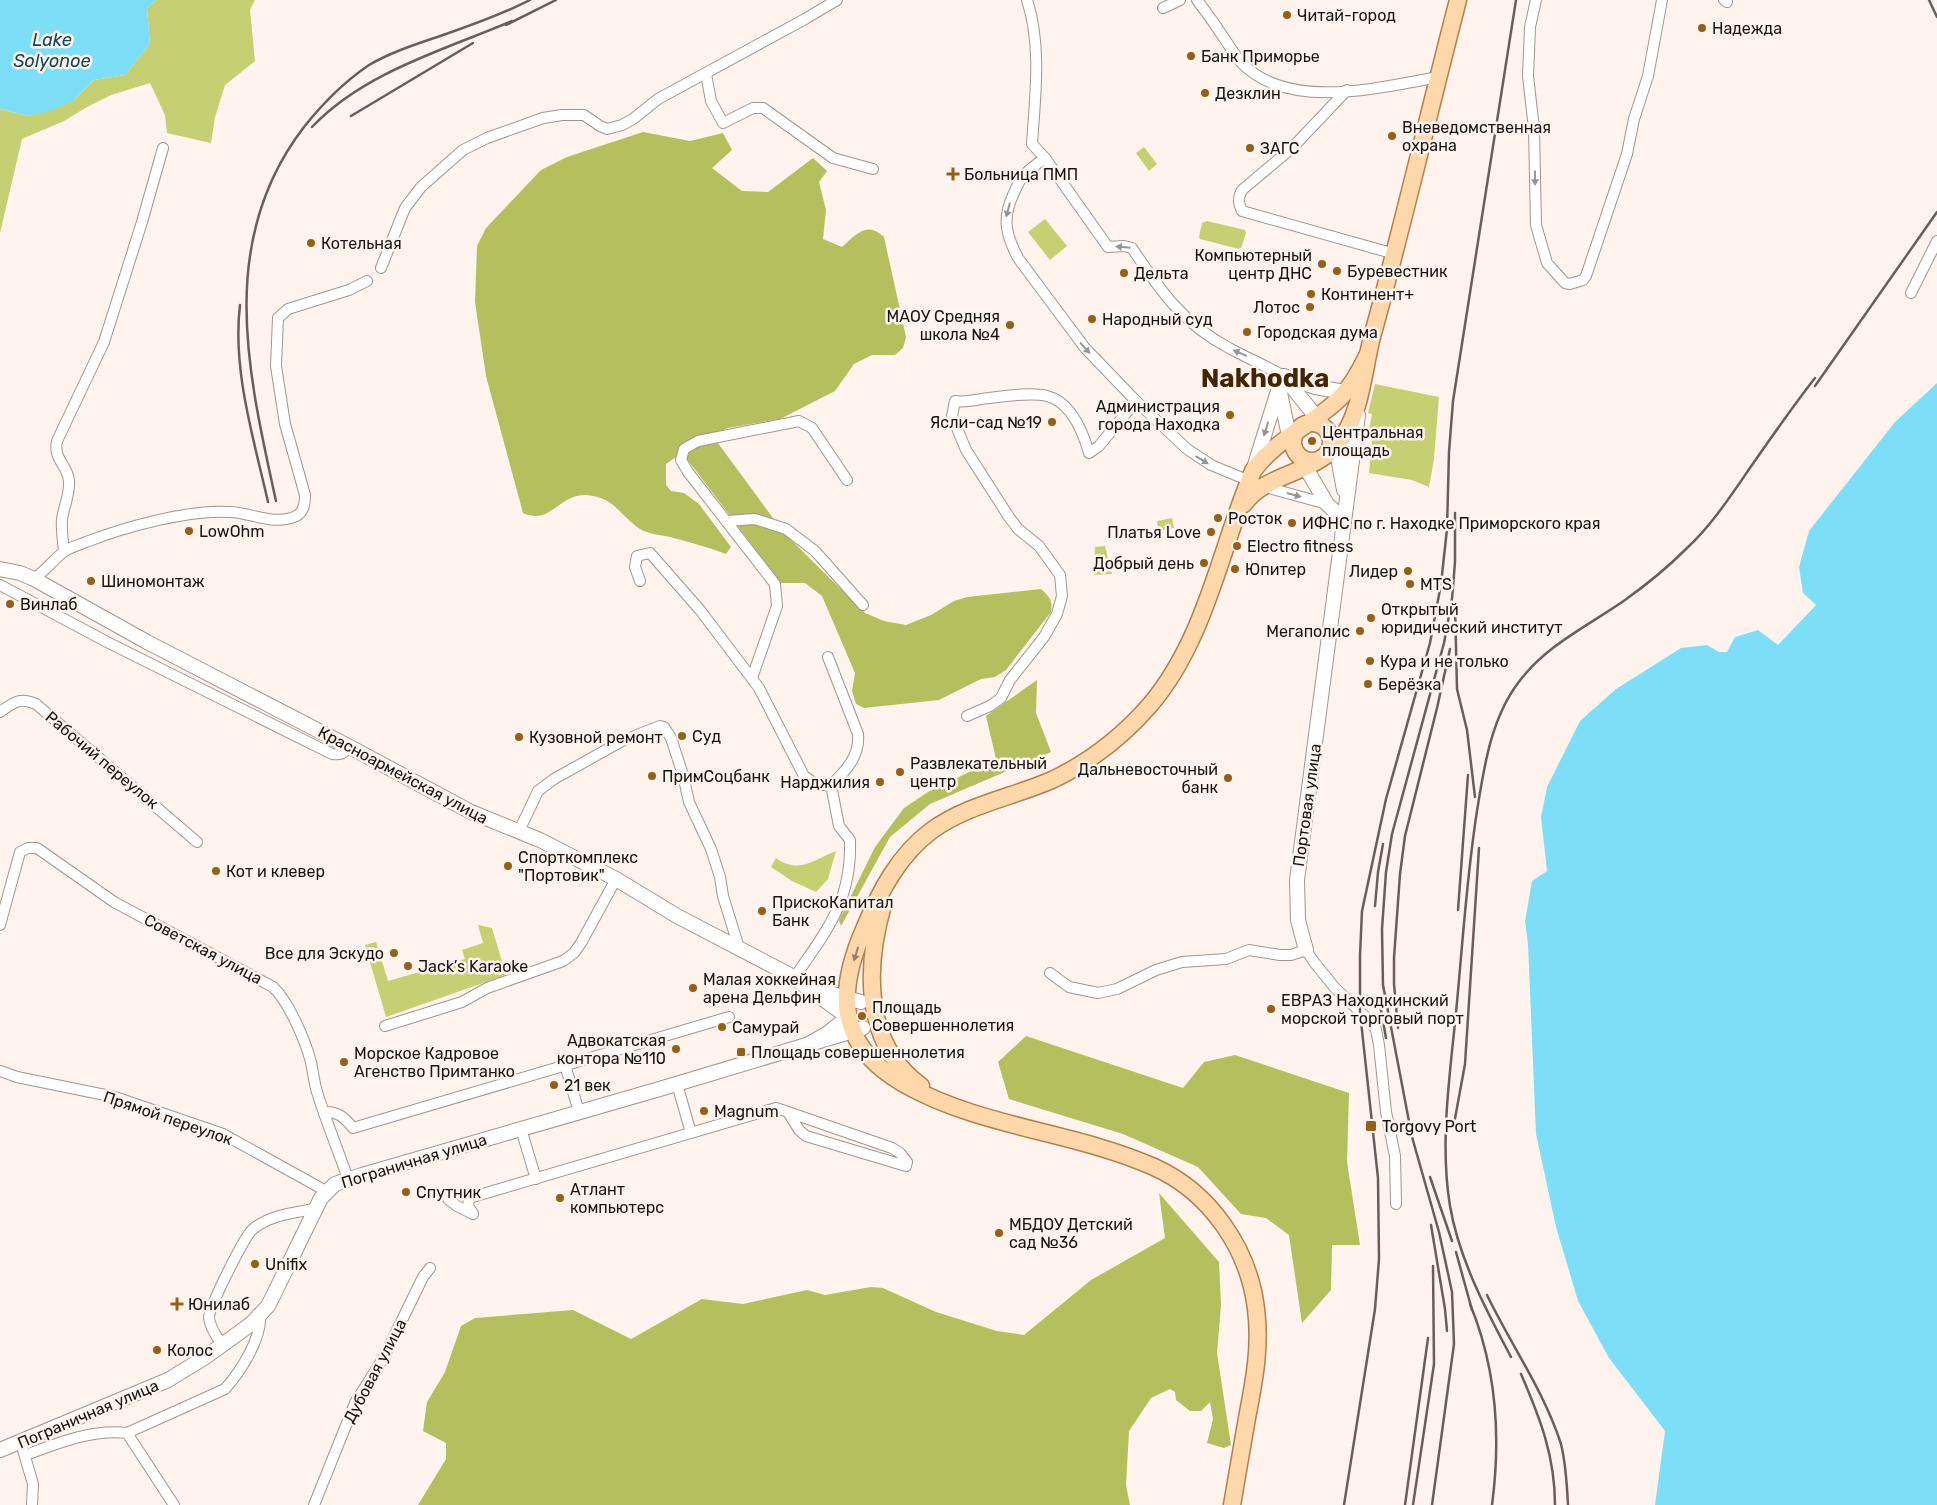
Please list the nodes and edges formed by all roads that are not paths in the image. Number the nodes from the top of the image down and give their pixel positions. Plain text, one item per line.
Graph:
1 (837, 0) edge
2 (1027, 0) edge
3 (1180, 0) edge
4 (1197, 0) edge
5 (1458, 0) edge
6 (1536, 0) edge
7 (1662, 0) edge
8 (1163, 8) dead end
9 (706, 74) junction
10 (1439, 76) junction
11 (1347, 90) junction
12 (163, 148) dead end
13 (1045, 158) junction
14 (873, 169) dead end
15 (1937, 241) edge
16 (1395, 254) junction
17 (381, 268) dead end
18 (367, 281) dead end
19 (1911, 293) dead end
20 (1281, 382) junction
21 (1353, 392) junction
22 (1136, 401) junction
23 (1317, 416) junction
24 (1304, 426) junction
25 (1332, 441) junction
26 (1293, 444) junction
27 (1321, 459) junction
28 (1306, 467) junction
29 (1255, 479) junction
30 (847, 480) dead end
31 (1346, 501) junction
32 (1327, 504) junction
33 (727, 520) junction
34 (1344, 520) junction
35 (64, 551) junction
36 (0, 569) edge
37 (34, 579) junction
38 (640, 581) dead end
39 (0, 585) edge
40 (863, 605) dead end
41 (118, 626) junction
42 (109, 642) junction
43 (828, 657) dead end
44 (752, 678) junction
45 (0, 712) edge
46 (967, 716) dead end
47 (348, 746) junction
48 (831, 785) junction
49 (519, 831) junction
50 (197, 842) dead end
51 (899, 864) junction
52 (616, 879) junction
53 (0, 925) edge
54 (739, 948) junction
55 (1306, 950) junction
56 (1050, 974) dead end
57 (800, 981) junction
58 (861, 1003) junction
59 (729, 1017) dead end
60 (855, 1025) junction
61 (385, 1026) dead end
62 (565, 1065) junction
63 (0, 1071) edge
64 (677, 1084) junction
65 (955, 1108) junction
66 (324, 1112) junction
67 (579, 1112) junction
68 (788, 1112) junction
69 (521, 1129) junction
70 (691, 1133) junction
71 (348, 1179) junction
72 (536, 1179) junction
73 (326, 1191) junction
74 (448, 1199) dead end
75 (1396, 1204) dead end
76 (314, 1209) junction
77 (430, 1268) dead end
78 (260, 1316) junction
79 (222, 1345) junction
80 (127, 1433) junction
81 (23, 1449) junction
82 (0, 1450) edge
83 (32, 1505) edge
84 (174, 1505) edge
85 (314, 1505) edge
86 (1232, 1505) edge

1 - 9 street
2 - 13 street
3 - 8 street
4 - 11 street
5 - 10 main road
6 -> 7 street
9 - 14 street
9 - 17 street
10 - 11 street
10 - 16 main road
11 - 16 street
12 - 35 street
20 -> 13 street
13 -> 22 street
15 - 19 street
16 - 21 main road
18 - 35 street
20 - 21 main road
20 - 23 main road
20 - 26 main road
20 -> 29 main road
21 - 23 main road
21 - 25 main road
21 - 31 main road, Портовая улица
22 -> 29 street
22 - 46 street
23 - 24 main road
23 - 25 main road
24 - 25 main road
24 - 26 main road
25 - 27 main road
25 - 31 main road
26 - 27 main road
26 - 28 main road
26 - 29 main road
27 - 28 main road
28 - 29 main road
28 - 32 main road
29 -> 32 street
29 - 51 main road
30 - 33 street
31 - 34 main road, Портовая улица
32 - 34 main road
33 - 40 street
33 - 44 street
34 - 55 main road, Портовая улица
35 - 37 street
36 - 37 main road, Красноармейская улица
37 - 41 main road, Красноармейская улица
38 - 44 street
39 - 42 street
41 - 42 street
41 - 47 main road, Красноармейская улица
42 - 47 street
43 - 48 street
44 - 48 street
45 - 50 street, Рабочий переулок
47 - 49 main road, Красноармейская улица
48 - 57 street
49 - 52 main road, Красноармейская улица
49 - 54 street
51 - 58 main road
51 -> 58 main road
52 - 54 main road, Красноармейская улица
52 - 61 street
53 - 66 street, Советская улица
54 - 57 main road, Красноармейская улица
55 - 56 street
55 - 75 street
57 - 58 main road, Красноармейская улица
57 - 60 main road, Красноармейская улица
58 - 60 main road
58 - 60 main road
58 - 65 main road
59 - 62 street
60 - 64 main road, Пограничная улица
60 - 65 main road
62 - 66 street
62 - 67 street
63 - 73 street, Прямой переулок
64 - 67 main road, Пограничная улица
64 - 70 street
65 - 86 main road
66 - 71 street, Советская улица
67 - 69 main road, Пограничная улица
68 - 68 street
68 - 70 street
69 - 71 main road, Пограничная улица
69 - 72 street
70 - 72 street
71 - 73 main road, Пограничная улица
72 - 74 street
73 - 76 main road, Пограничная улица
76 - 78 main road, Пограничная улица
76 - 79 street
77 - 85 street, Дубовая улица
78 - 79 main road, Пограничная улица
78 - 80 street
79 - 81 main road, Пограничная улица
80 - 81 street
80 - 84 street
81 - 82 main road, Пограничная улица
81 - 83 street

